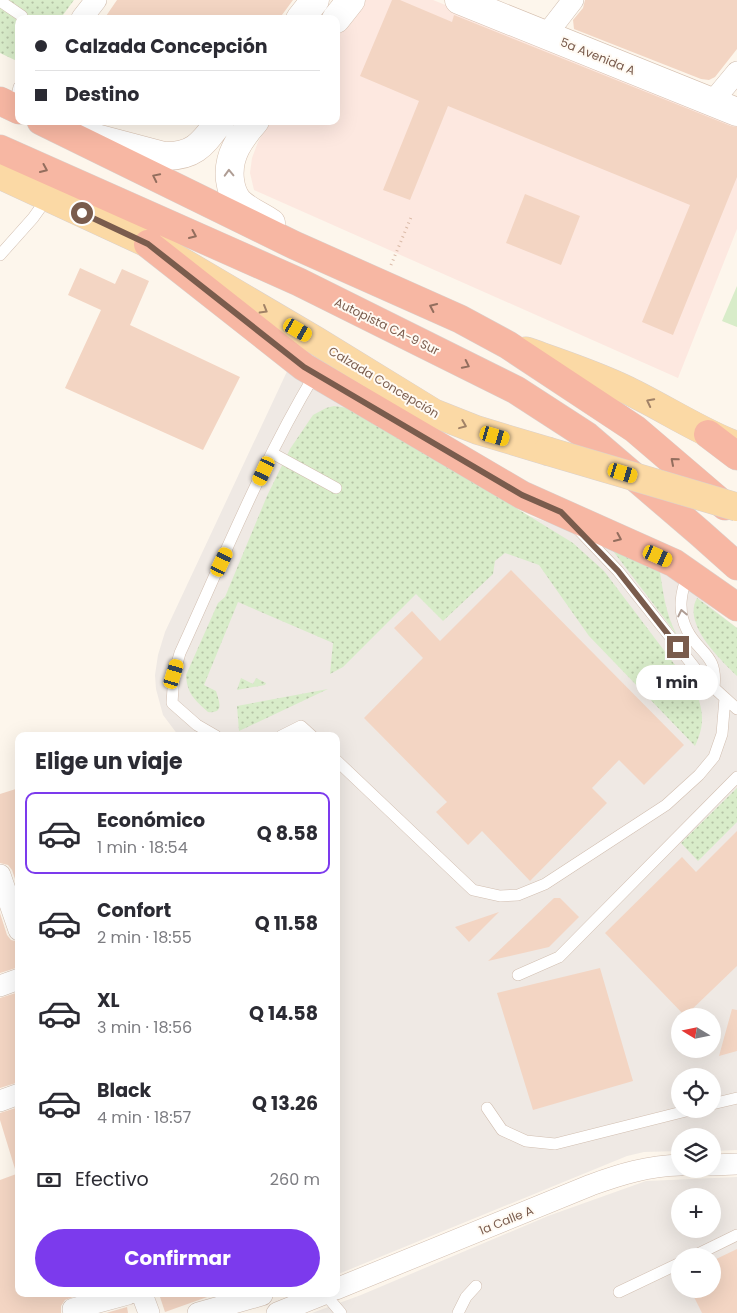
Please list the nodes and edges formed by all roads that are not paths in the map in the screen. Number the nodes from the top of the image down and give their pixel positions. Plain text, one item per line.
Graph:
1 (96, 0) edge
2 (314, 0) edge
3 (351, 0) edge
4 (459, 0) edge
5 (573, 0) edge
6 (0, 1) edge
7 (21, 15) edge
8 (84, 15) edge
9 (303, 15) edge
10 (339, 15) edge
11 (546, 35) junction
12 (737, 72) edge
13 (725, 107) edge
14 (50, 125) edge
15 (217, 125) edge
16 (252, 125) edge
17 (0, 149) edge
18 (0, 175) edge
19 (48, 197) junction
20 (148, 244) junction
21 (294, 244) junction
22 (0, 255) edge
23 (508, 345) junction
24 (315, 374) junction
25 (708, 434) junction
26 (737, 446) edge
27 (272, 453) junction
28 (737, 456) edge
29 (336, 488) dead end
30 (737, 507) edge
31 (561, 512) junction
32 (737, 516) edge
33 (737, 566) edge
34 (688, 573) junction
35 (737, 607) edge
36 (714, 687) junction
37 (725, 698) junction
38 (737, 709) edge
39 (209, 732) edge
40 (289, 732) edge
41 (308, 732) edge
42 (340, 764) edge
43 (737, 778) edge
44 (0, 875) edge
45 (14, 902) edge
46 (518, 975) dead end
47 (15, 980) edge
48 (0, 986) edge
49 (15, 1095) edge
50 (737, 1098) edge
51 (0, 1101) edge
52 (721, 1102) edge
53 (487, 1108) dead end
54 (671, 1115) edge
55 (737, 1164) edge
56 (671, 1165) edge
57 (721, 1165) edge
58 (737, 1235) edge
59 (710, 1248) edge
60 (671, 1267) edge
61 (476, 1286) dead end
62 (340, 1287) edge
63 (619, 1292) dead end
64 (117, 1297) edge
65 (143, 1297) edge
66 (317, 1297) edge
67 (328, 1297) edge
68 (264, 1301) edge
69 (73, 1309) dead end
70 (206, 1311) edge
71 (149, 1313) edge
72 (277, 1313) edge
73 (342, 1313) edge
74 (458, 1313) edge

1 - 8 street
2 - 9 main road
3 - 10 main road
4 - 11 main road, 5a Avenida A
5 - 11 street
6 - 7 lane
11 - 13 main road, 5a Avenida A
12 - 13 street
14 - 15 main road
21 -> 14 highway
21 -> 16 main road
17 -> 33 highway, Autopista CA-9 Sur
18 - 19 main road, Calzada Concepción
19 - 20 main road, Calzada Concepción
19 - 22 lane
20 - 24 highway
20 -> 30 main road, Calzada Concepción, bridge
23 -> 21 highway
25 -> 23 main road
32 -> 23 highway
24 - 27 lane
24 - 31 highway
25 - 26 main road
25 - 28 highway
27 - 29 lane
27 - 39 lane
31 -> 34 highway
31 - 36 lane
34 - 35 highway
36 -> 34 lane
36 - 37 lane
37 - 38 lane
37 - 42 lane
40 - 41 lane
43 - 46 lane
44 - 45 street
47 - 48 street
49 - 51 street
50 - 52 lane
53 - 54 lane
55 - 57 street
56 - 62 street, 1a Calle A
58 - 59 lane
60 - 63 lane
61 - 74 lane
64 - 69 street
65 - 71 street
66 - 72 street
67 - 73 lane
68 - 70 street

